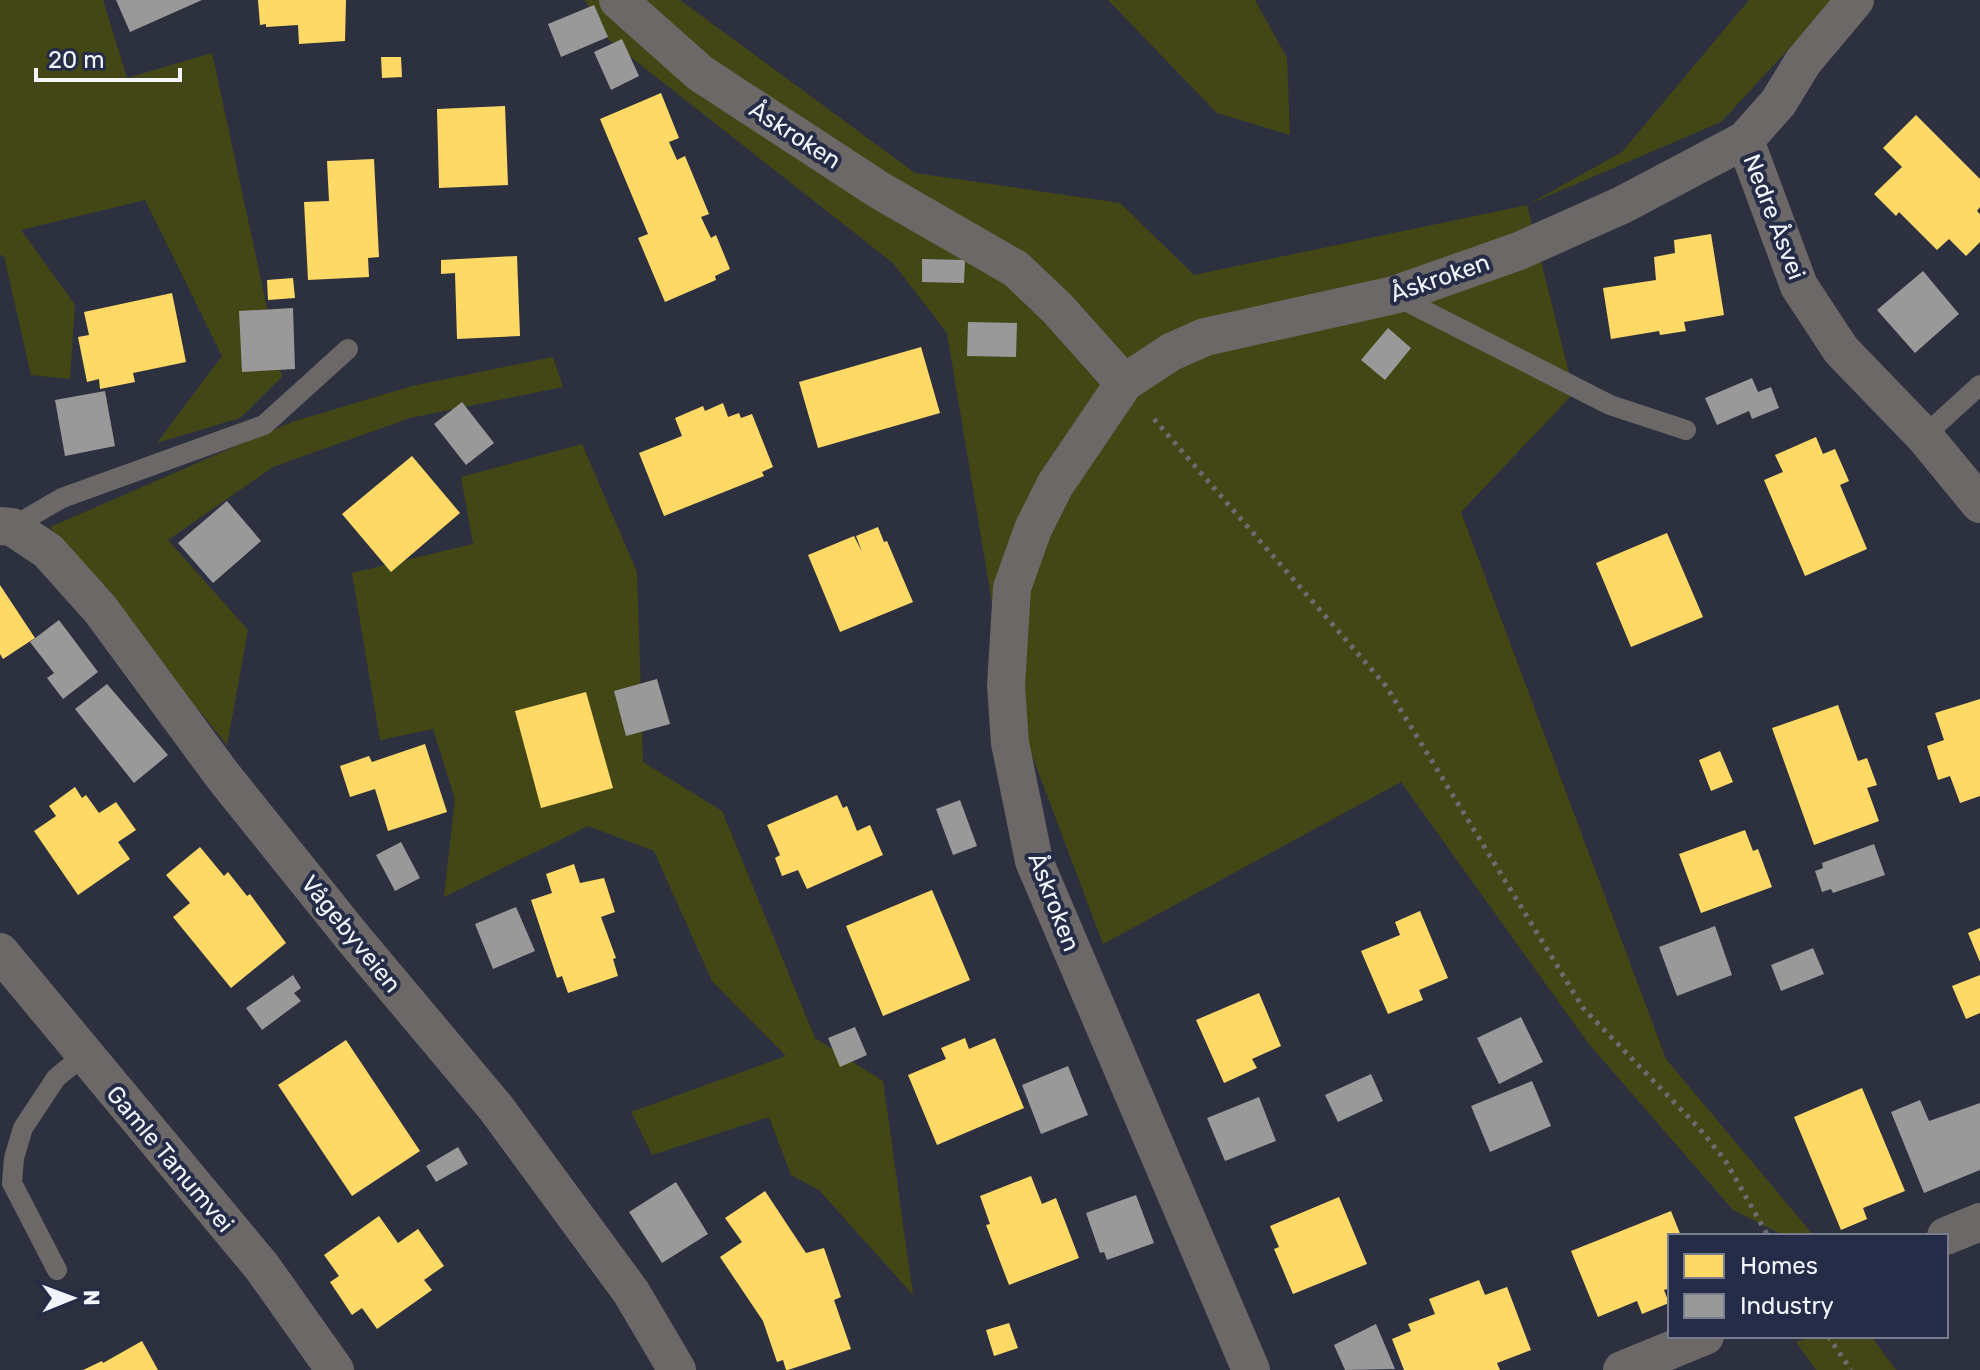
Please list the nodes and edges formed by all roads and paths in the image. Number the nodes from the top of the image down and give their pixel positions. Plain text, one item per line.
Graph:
1 (618, 0) edge
2 (1855, 0) edge
3 (1745, 140) junction
4 (1394, 295) junction
5 (348, 349) dead end
6 (1124, 383) junction
7 (1980, 385) edge
8 (1686, 430) dead end
9 (1924, 436) junction
10 (1980, 504) edge
11 (6, 526) edge
12 (0, 952) edge
13 (84, 1055) junction
14 (1980, 1222) edge
15 (1767, 1234) edge
16 (1948, 1235) edge
17 (57, 1270) dead end
18 (1700, 1338) edge
19 (1829, 1338) edge
20 (335, 1370) edge
21 (677, 1370) edge
22 (1251, 1370) edge
23 (1622, 1370) edge
24 (1851, 1370) edge

1 - 6 street, Åskroken
2 - 3 street, Nedre Åsvei
3 - 4 street, Åskroken
3 - 9 street, Nedre Åsvei
4 - 6 street, Åskroken
4 - 8 lane
5 - 11 lane
6 - 15 path
6 - 22 street, Åskroken
7 - 9 lane
9 - 10 street, Nedre Åsvei
11 - 21 street, Vågebyveien
12 - 13 street, Gamle Tanumvei
13 - 17 lane
13 - 20 street, Gamle Tanumvei
14 - 16 street
18 - 23 street
19 - 24 path

